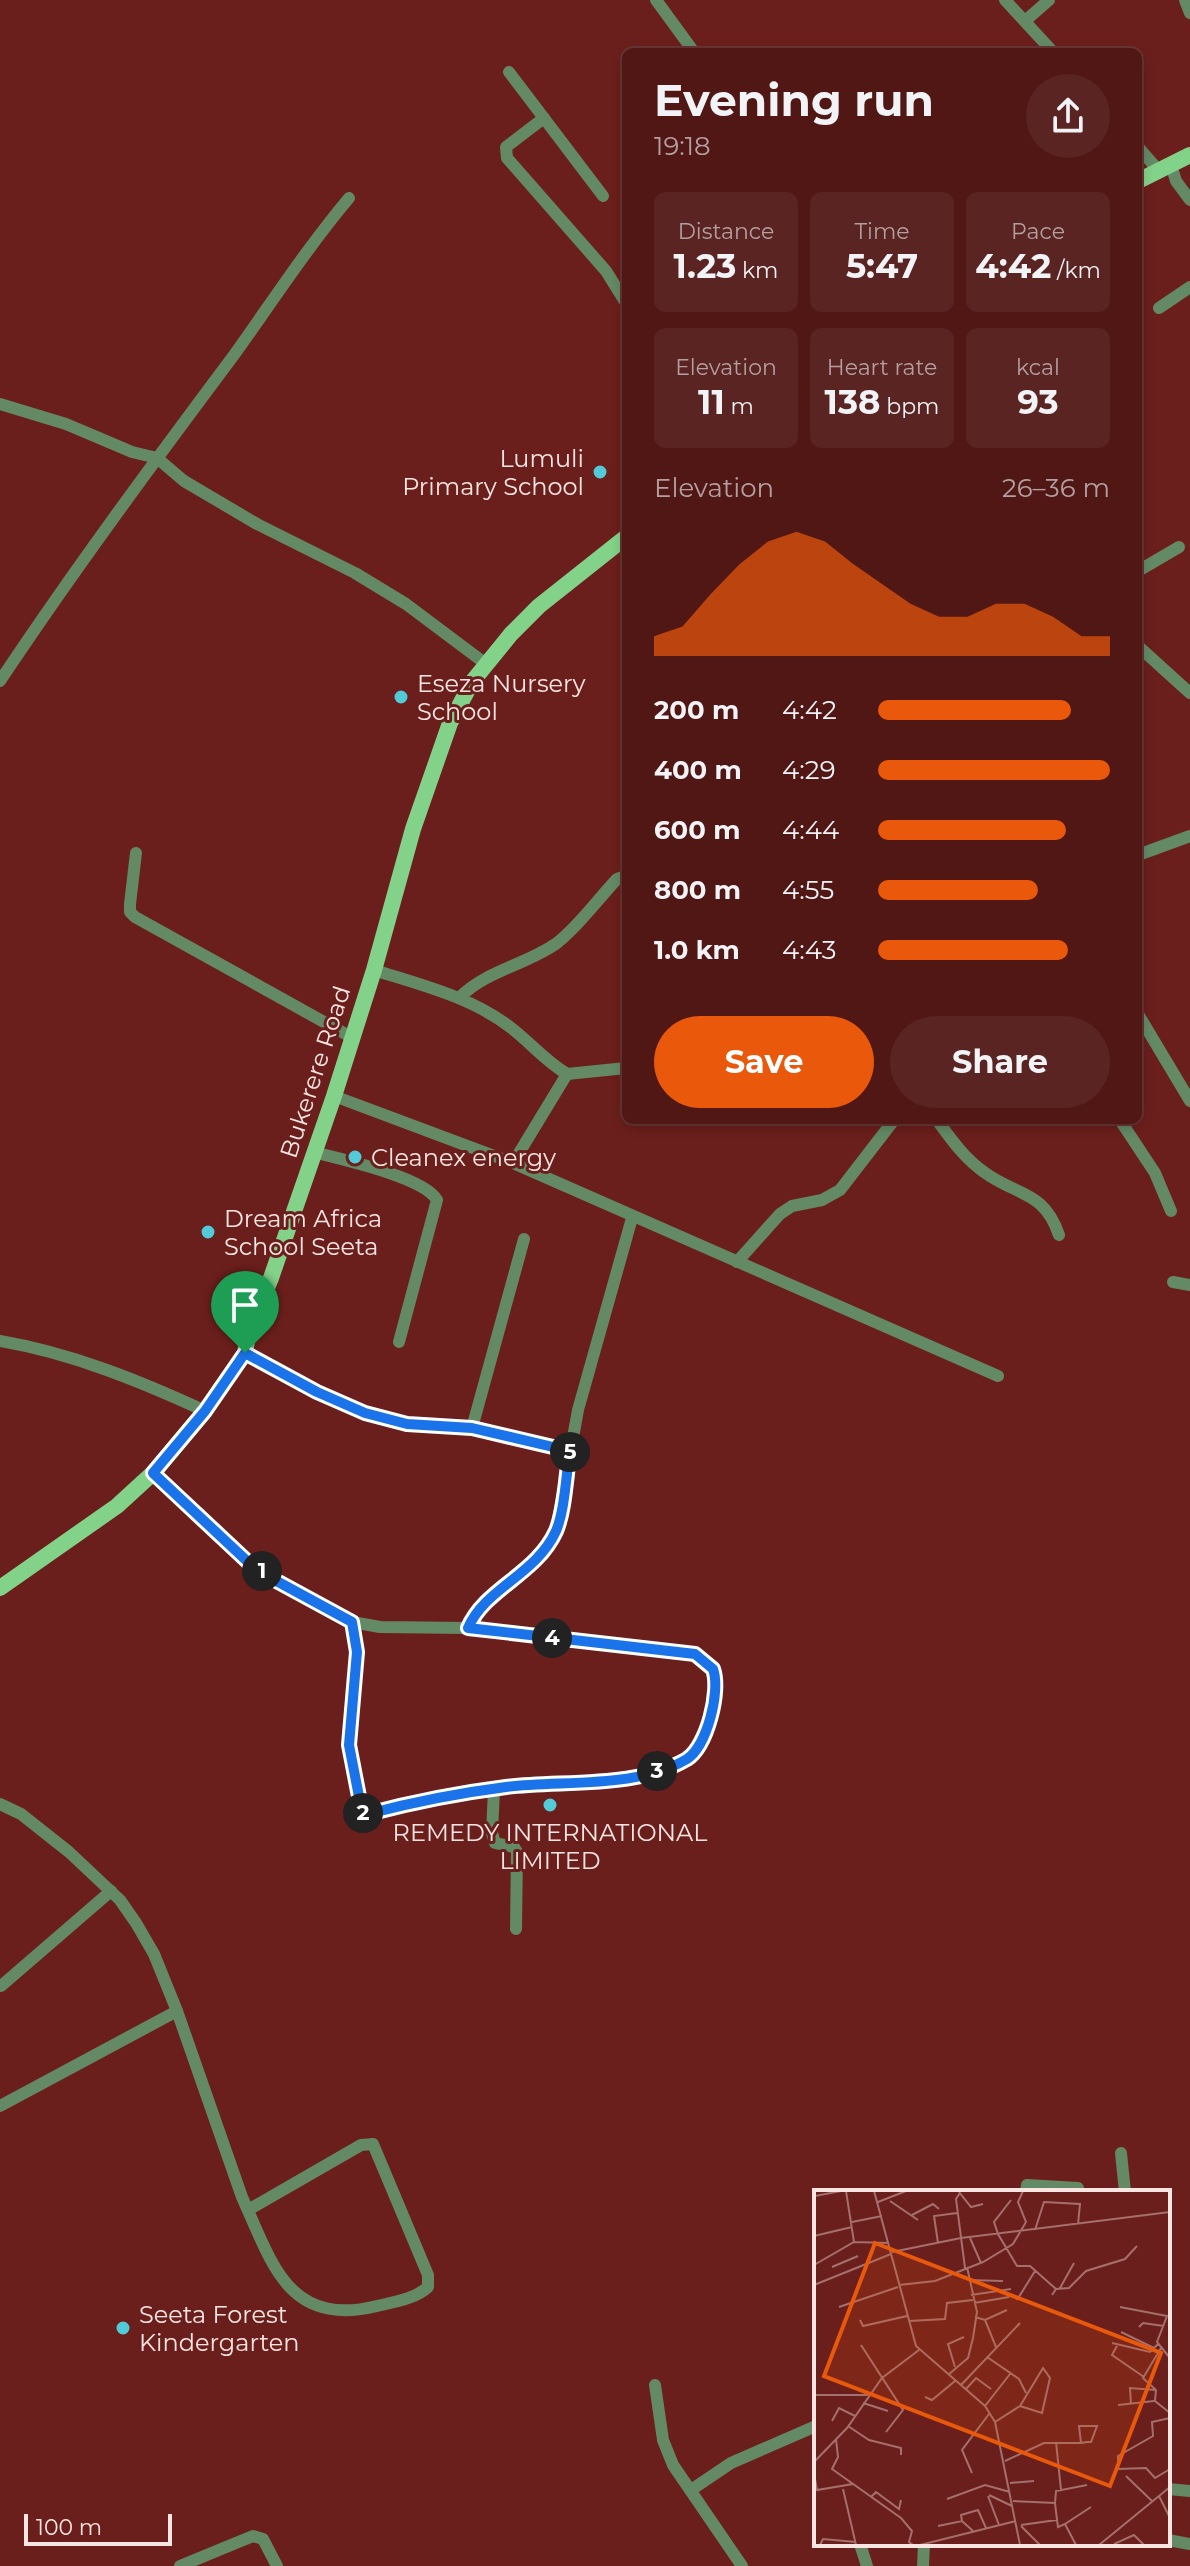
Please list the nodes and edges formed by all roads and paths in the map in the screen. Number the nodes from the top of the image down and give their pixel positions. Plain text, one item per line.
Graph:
1 (656, 0) edge
2 (1005, 0) edge
3 (1049, 0) edge
4 (1185, 0) edge
5 (1190, 13) edge
6 (1025, 21) junction
7 (691, 48) edge
8 (1049, 48) edge
9 (509, 72) dead end
10 (544, 118) junction
11 (1142, 150) edge
12 (1190, 155) edge
13 (1165, 168) junction
14 (1142, 179) edge
15 (603, 196) dead end
16 (349, 198) dead end
17 (1190, 200) edge
18 (1190, 287) edge
19 (622, 297) edge
20 (1159, 308) dead end
21 (0, 404) edge
22 (157, 458) junction
23 (622, 540) edge
24 (1179, 547) dead end
25 (1142, 569) edge
26 (1142, 650) edge
27 (486, 664) junction
28 (0, 681) edge
29 (1190, 693) edge
30 (1187, 837) edge
31 (1190, 852) edge
32 (136, 853) dead end
33 (1142, 854) edge
34 (622, 877) edge
35 (374, 970) junction
36 (459, 998) junction
37 (1142, 1021) edge
38 (351, 1037) junction
39 (622, 1068) edge
40 (567, 1074) junction
41 (334, 1096) junction
42 (1190, 1101) edge
43 (891, 1124) edge
44 (940, 1124) edge
45 (1123, 1124) edge
46 (313, 1152) junction
47 (513, 1163) junction
48 (1171, 1211) dead end
49 (632, 1218) junction
50 (1059, 1235) dead end
51 (524, 1239) dead end
52 (737, 1262) junction
53 (1173, 1282) dead end
54 (1190, 1285) edge
55 (0, 1341) edge
56 (399, 1342) dead end
57 (245, 1353) junction
58 (998, 1376) dead end
59 (205, 1411) junction
60 (472, 1428) junction
61 (570, 1451) junction
62 (153, 1473) junction
63 (0, 1588) edge
64 (352, 1622) junction
65 (468, 1628) junction
66 (494, 1789) junction
67 (0, 1804) edge
68 (111, 1891) junction
69 (516, 1929) dead end
70 (1, 1986) edge
71 (177, 2011) junction
72 (0, 2106) edge
73 (1121, 2153) dead end
74 (1026, 2190) edge
75 (1078, 2190) edge
76 (1125, 2190) edge
77 (248, 2210) junction
78 (655, 2385) dead end
79 (814, 2427) edge
80 (1170, 2489) edge
81 (691, 2490) junction
82 (1190, 2491) edge
83 (1170, 2540) edge
84 (1190, 2544) edge
85 (861, 2546) edge
86 (924, 2546) edge
87 (180, 2566) edge
88 (277, 2566) edge
89 (742, 2566) edge
90 (867, 2566) edge
91 (923, 2566) edge

1 - 7 street
2 - 6 street
3 - 6 street
4 - 5 street
6 - 8 street
9 - 10 street
10 - 15 street
10 - 19 street
11 - 13 street
12 - 13 main road
13 - 14 main road
13 - 17 street
16 - 22 street
18 - 20 street
21 - 22 street
22 - 27 street
22 - 28 street
23 - 27 main road, Bukerere Road
24 - 25 street
26 - 29 street
27 - 35 main road, Bukerere Road
30 - 31 street
30 - 33 street
32 - 38 street
34 - 36 street
35 - 36 street
35 - 38 main road, Bukerere Road
36 - 40 street
37 - 42 street
38 - 41 main road, Bukerere Road
39 - 40 street
40 - 47 street
41 - 46 main road, Bukerere Road
41 - 47 street
43 - 52 street
44 - 50 street
45 - 48 street
46 - 56 street
46 - 57 main road, Bukerere Road
47 - 49 street
49 - 52 street
49 - 61 street
51 - 60 street
52 - 58 street
53 - 54 street
55 - 59 street
57 - 59 main road, Bukerere Road
57 - 60 street
59 - 62 main road, Bukerere Road
60 - 61 street
61 - 65 street
62 - 63 main road, Bukerere Road
62 - 64 street
64 - 65 street
64 - 66 street
65 - 66 street
66 - 69 street
67 - 68 street
68 - 70 street
68 - 71 street
71 - 72 street
71 - 77 street
73 - 76 street
74 - 75 street
77 - 77 street
78 - 81 street
79 - 81 street
80 - 82 street
81 - 89 street
83 - 84 street
85 - 90 street
86 - 91 street
87 - 88 street

